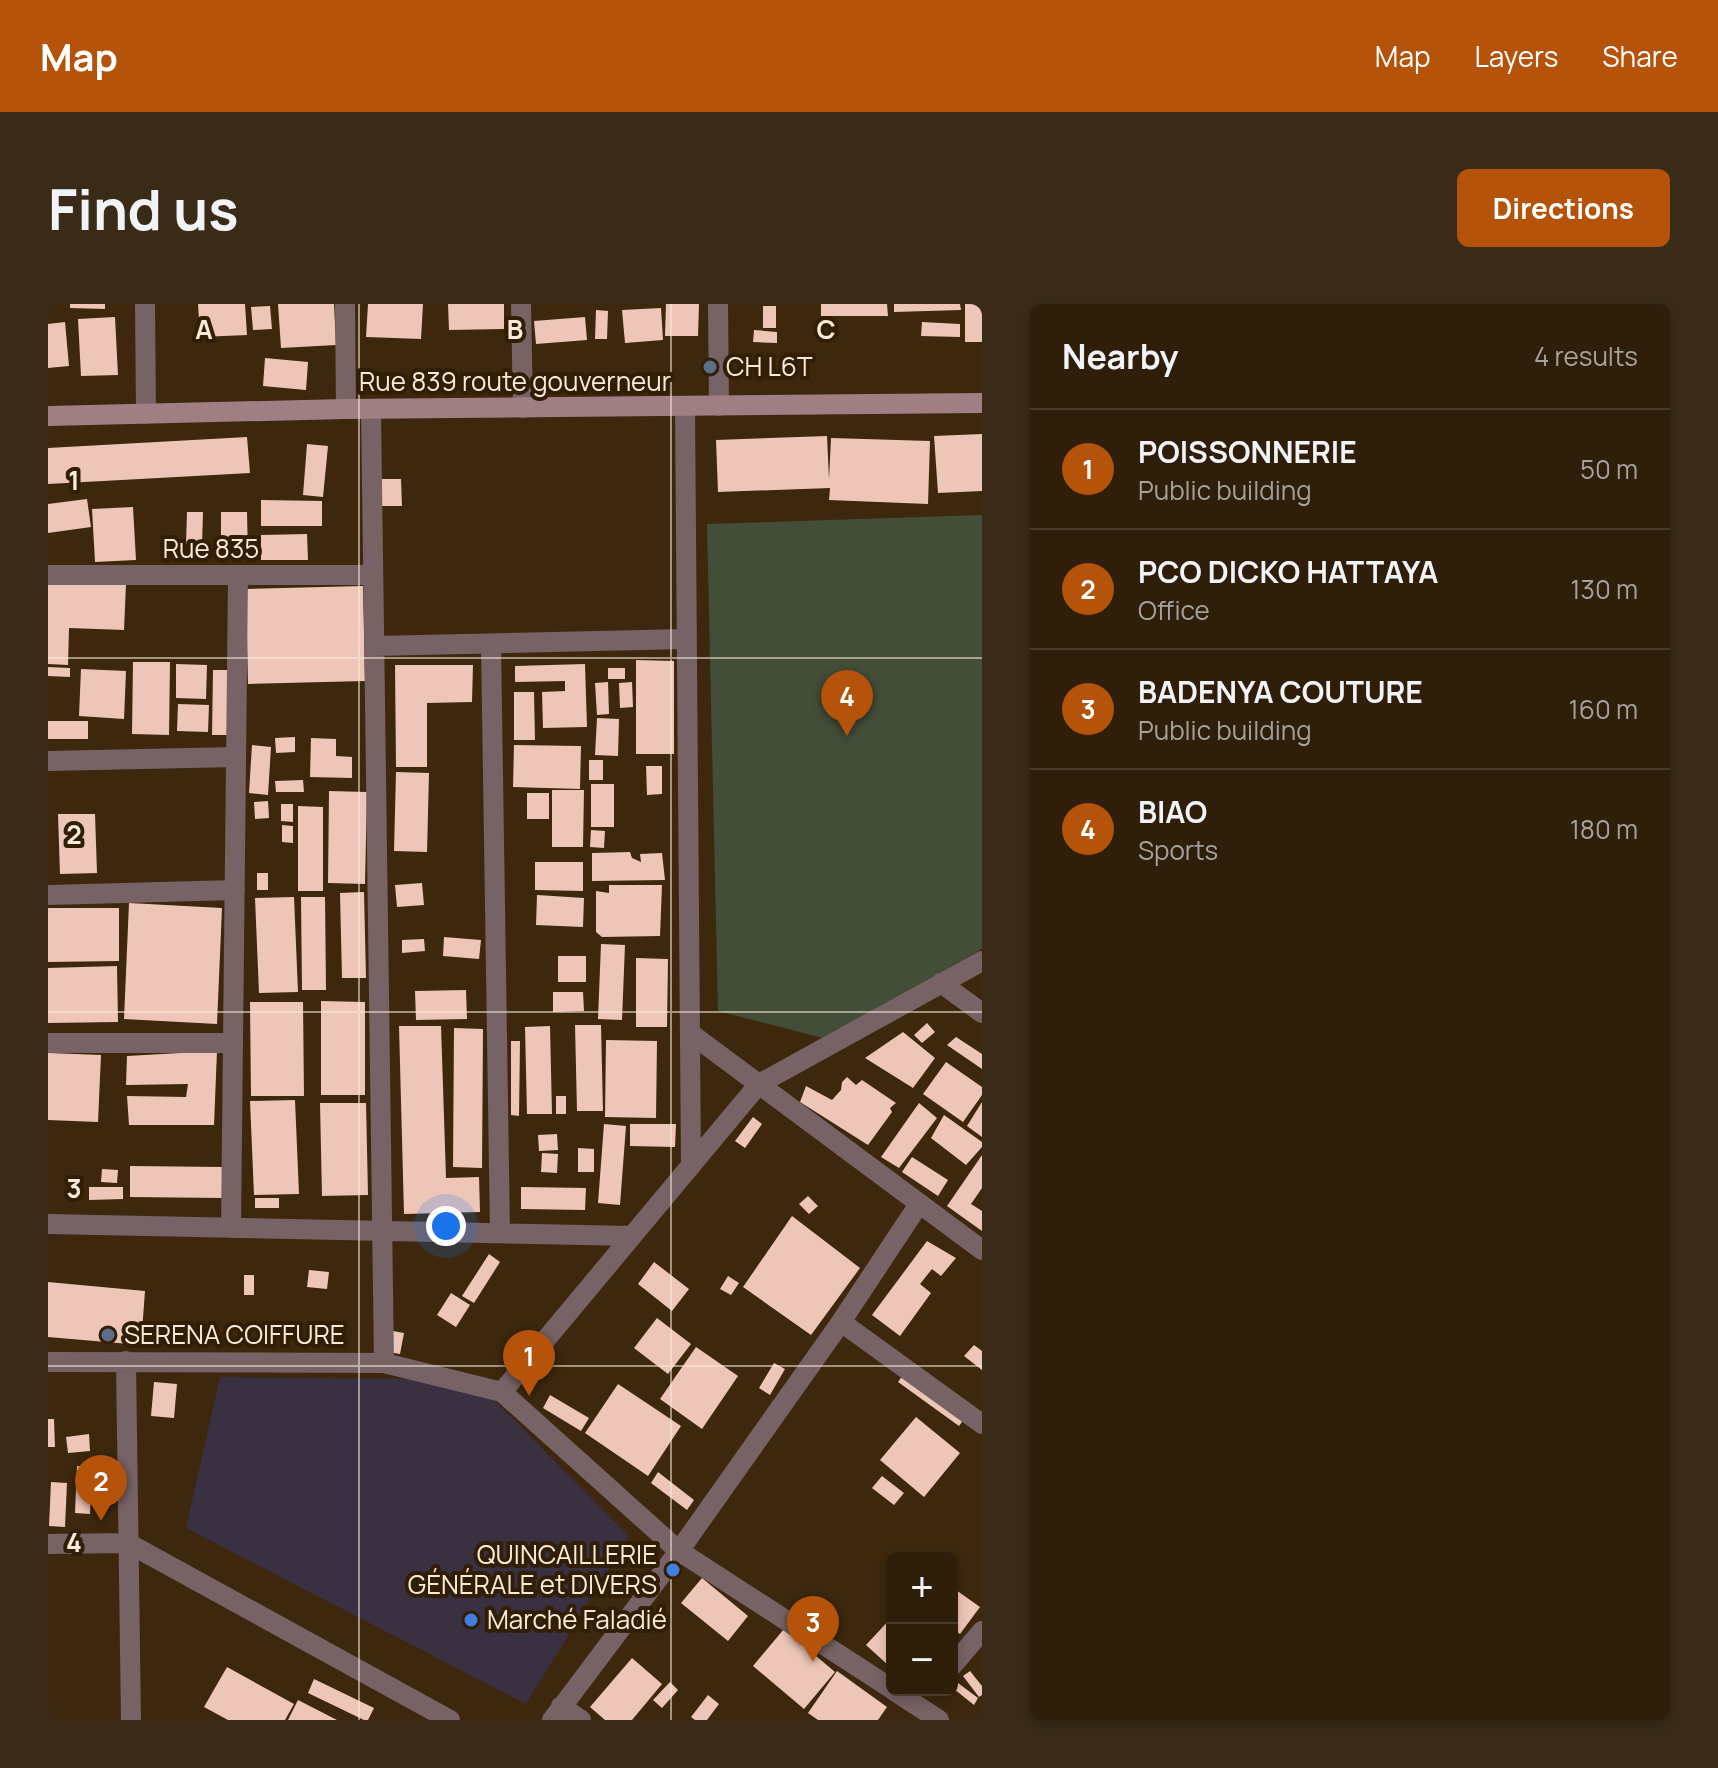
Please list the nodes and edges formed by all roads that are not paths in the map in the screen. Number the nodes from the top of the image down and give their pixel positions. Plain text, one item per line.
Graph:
1 (145, 304) edge
2 (345, 304) edge
3 (521, 304) edge
4 (718, 304) edge
5 (982, 403) edge
6 (719, 406) junction
7 (685, 407) junction
8 (523, 408) junction
9 (346, 409) junction
10 (371, 409) junction
11 (146, 414) junction
12 (48, 416) edge
13 (48, 575) edge
14 (238, 575) junction
15 (373, 575) junction
16 (686, 639) junction
17 (491, 644) junction
18 (374, 646) junction
19 (236, 757) junction
20 (48, 761) edge
21 (235, 890) junction
22 (48, 895) edge
23 (982, 961) edge
24 (941, 983) junction
25 (982, 1013) edge
26 (690, 1033) junction
27 (48, 1043) edge
28 (233, 1043) junction
29 (759, 1084) junction
30 (691, 1166) junction
31 (919, 1204) junction
32 (48, 1224) edge
33 (231, 1228) junction
34 (381, 1231) junction
35 (500, 1233) junction
36 (632, 1236) junction
37 (982, 1250) edge
38 (841, 1322) junction
39 (126, 1361) junction
40 (48, 1362) edge
41 (384, 1363) junction
42 (502, 1392) junction
43 (982, 1424) edge
44 (128, 1543) junction
45 (48, 1544) edge
46 (679, 1551) junction
47 (982, 1631) edge
48 (958, 1659) edge
49 (886, 1686) edge
50 (924, 1698) edge
51 (557, 1713) edge
52 (131, 1720) edge
53 (450, 1720) edge
54 (581, 1720) edge
55 (939, 1720) edge

1 - 11 street
2 - 9 street
3 - 8 street
4 - 6 street
5 - 6 street, Rue 839 route gouverneur
6 - 7 street, Rue 839 route gouverneur
7 - 8 street, Rue 839 route gouverneur
7 - 16 street
8 - 10 street, Rue 839 route gouverneur
9 - 10 street, Rue 839 route gouverneur
9 - 11 street, Rue 839 route gouverneur
10 - 15 street
11 - 12 street, Rue 839 route gouverneur
13 - 14 street, Rue 835
14 - 15 street, Rue 835
14 - 19 street
15 - 18 street
16 - 17 street
16 - 26 street
17 - 18 street
17 - 35 street
18 - 34 street
19 - 20 street
19 - 21 street
21 - 22 street
21 - 28 street
23 - 24 street
24 - 25 street
24 - 29 street
26 - 29 street
26 - 30 street
27 - 28 street
28 - 33 street
29 - 30 street
29 - 31 street
30 - 36 street
31 - 37 street
31 - 38 street
32 - 33 street
33 - 34 street
34 - 35 street
34 - 41 street
35 - 36 street
36 - 42 street
38 - 43 street
38 - 46 street
39 - 40 street
39 - 41 street
39 - 44 street
41 - 42 street
42 - 46 street
44 - 45 street
44 - 52 street
44 - 53 street
46 - 49 street
46 - 51 street
47 - 48 street
50 - 55 street
51 - 54 street

